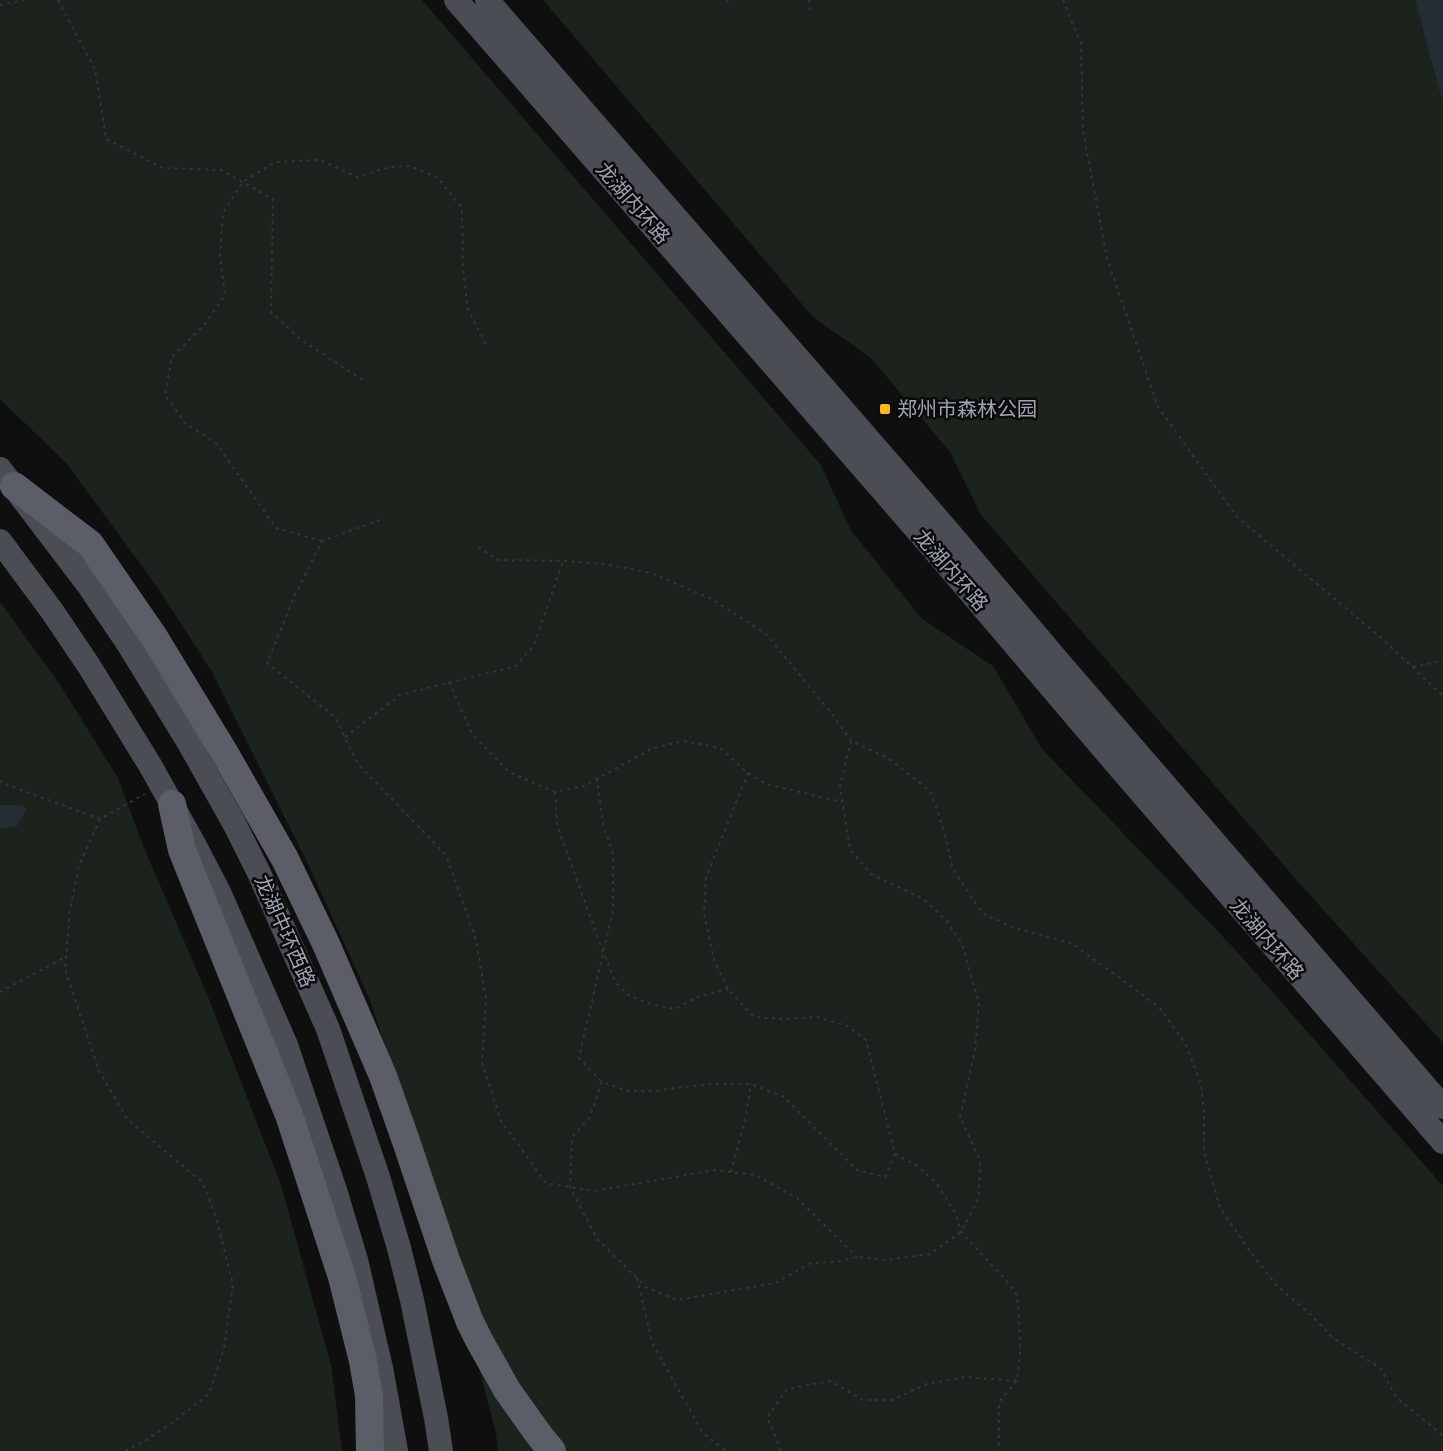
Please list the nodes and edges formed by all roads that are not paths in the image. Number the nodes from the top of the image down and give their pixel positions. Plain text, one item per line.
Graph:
1 (456, 0) edge
2 (487, 0) edge
3 (7, 477) edge
4 (0, 541) edge
5 (167, 794) junction
6 (1443, 1107) edge
7 (1443, 1142) edge
8 (370, 1451) edge
9 (396, 1451) edge
10 (441, 1451) edge
11 (552, 1451) edge

1 - 7 main road, 龙湖内环路
2 - 6 main road, 龙湖内环路
3 - 10 main road, 龙湖中环西路
3 - 11 highway
4 - 5 main road
5 - 8 highway
5 - 9 main road

